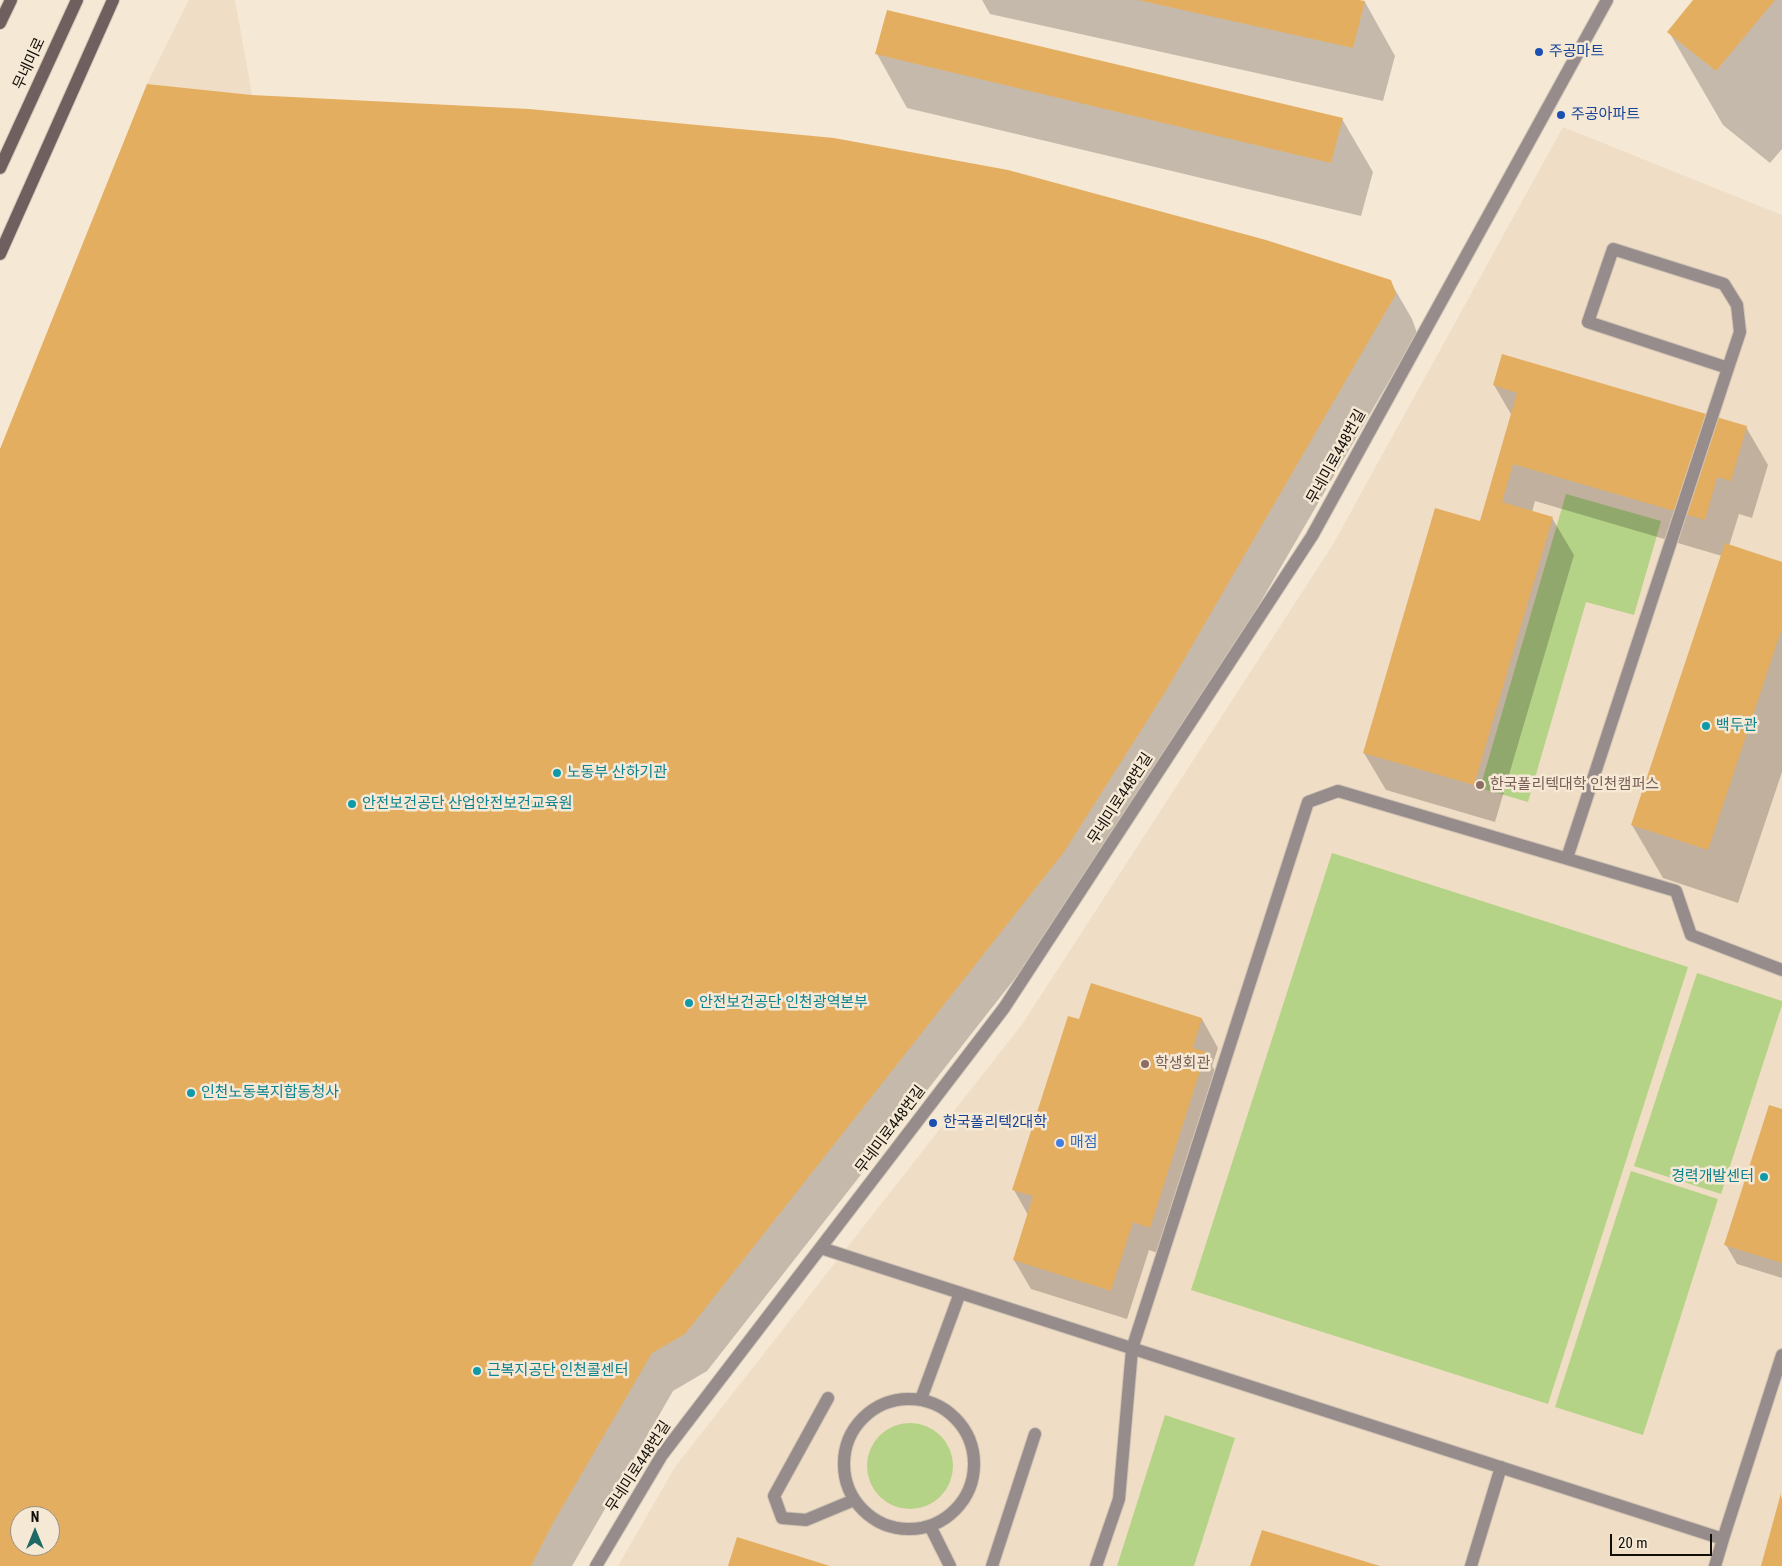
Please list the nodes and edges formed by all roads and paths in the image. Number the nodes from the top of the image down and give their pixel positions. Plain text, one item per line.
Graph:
1 (11, 0) edge
2 (77, 0) edge
3 (112, 0) edge
4 (1606, 2) edge
5 (0, 23) edge
6 (0, 168) edge
7 (0, 254) edge
8 (1728, 368) junction
9 (1567, 858) junction
10 (1782, 970) edge
11 (821, 1248) junction
12 (960, 1293) junction
13 (1132, 1349) junction
14 (1782, 1355) edge
15 (1779, 1374) edge
16 (828, 1398) dead end
17 (921, 1400) junction
18 (1035, 1434) dead end
19 (1501, 1467) junction
20 (854, 1500) junction
21 (930, 1526) junction
22 (1723, 1539) junction
23 (596, 1566) edge
24 (950, 1566) edge
25 (992, 1566) edge
26 (1096, 1566) edge
27 (1471, 1566) edge
28 (1715, 1566) edge

1 - 5 main road
2 - 6 main road, 무네미로
3 - 7 main road
4 - 11 street, 무네미로448번길
8 - 8 street
8 - 9 street
9 - 10 street
9 - 13 street
11 - 12 street
11 - 23 street, 무네미로448번길
12 - 13 street
12 - 17 street
13 - 19 street
13 - 26 street
14 - 15 street
15 - 22 street
16 - 20 street
17 - 20 street
17 - 21 street
18 - 25 street
19 - 22 street
19 - 27 street
20 - 21 street
21 - 24 street
22 - 28 street

